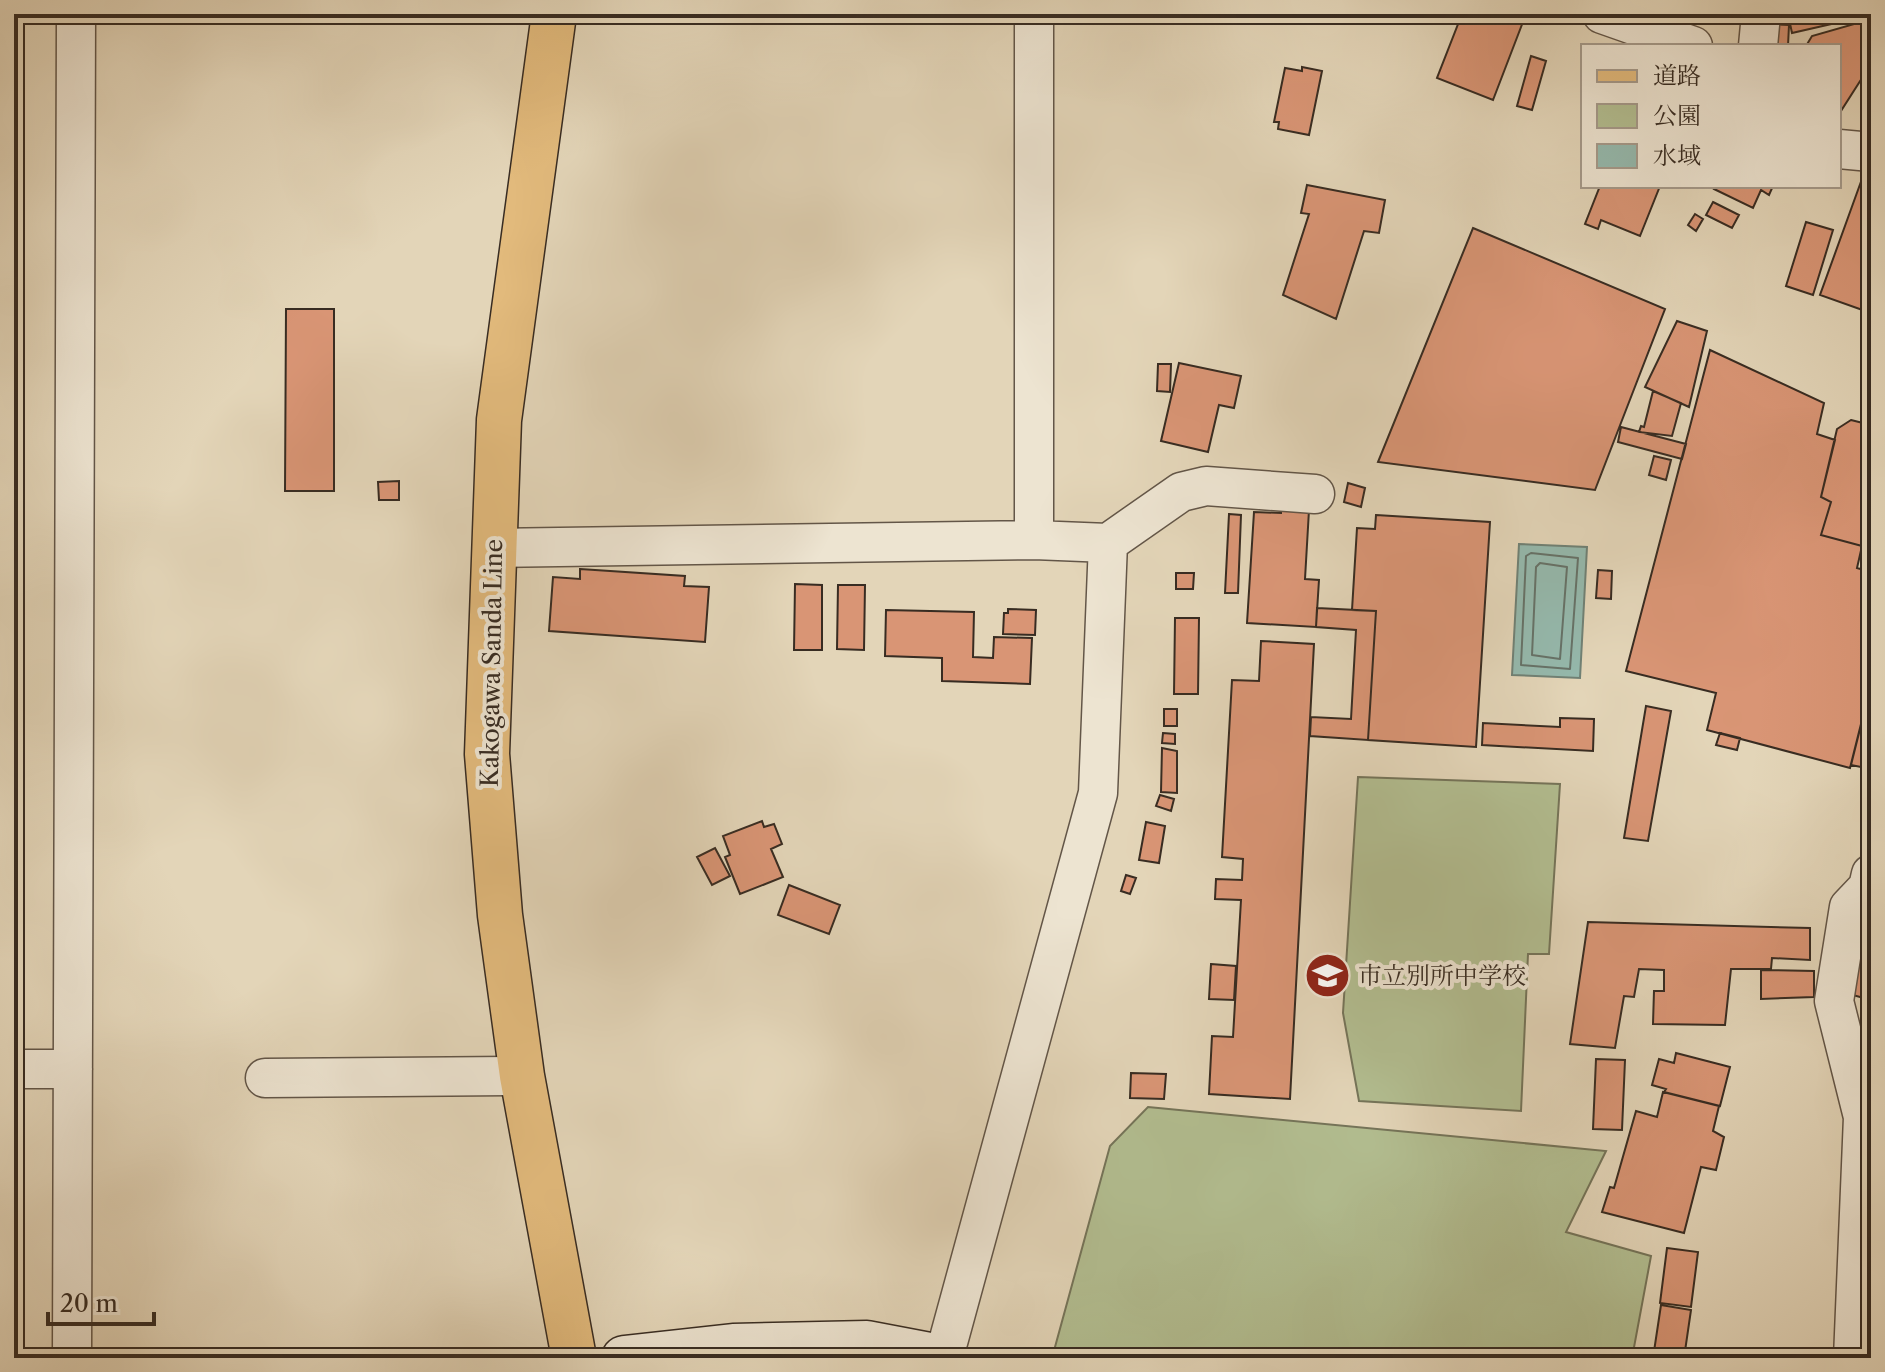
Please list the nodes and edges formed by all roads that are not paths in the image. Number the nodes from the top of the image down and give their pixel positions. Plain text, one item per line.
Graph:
1 (76, 14) edge
2 (554, 14) edge
3 (1034, 14) edge
4 (1602, 14) edge
5 (1761, 14) edge
6 (1687, 44) edge
7 (1758, 44) edge
8 (1315, 494) dead end
9 (1034, 540) junction
10 (1108, 543) junction
11 (492, 548) junction
12 (1871, 874) edge
13 (14, 1069) edge
14 (73, 1069) junction
15 (522, 1076) junction
16 (265, 1078) dead end
17 (72, 1358) edge
18 (574, 1358) edge
19 (624, 1358) edge
20 (945, 1358) edge
21 (1853, 1358) edge

1 - 14 street
2 - 11 main road, Kakogawa Sanda Line
3 - 9 street
4 - 6 street
5 - 7 street
8 - 10 street
9 - 10 street
9 - 11 street
10 - 20 street
11 - 15 main road, Kakogawa Sanda Line
12 - 21 street
13 - 14 street
14 - 17 street
15 - 16 street
15 - 18 main road, Kakogawa Sanda Line
19 - 20 street

